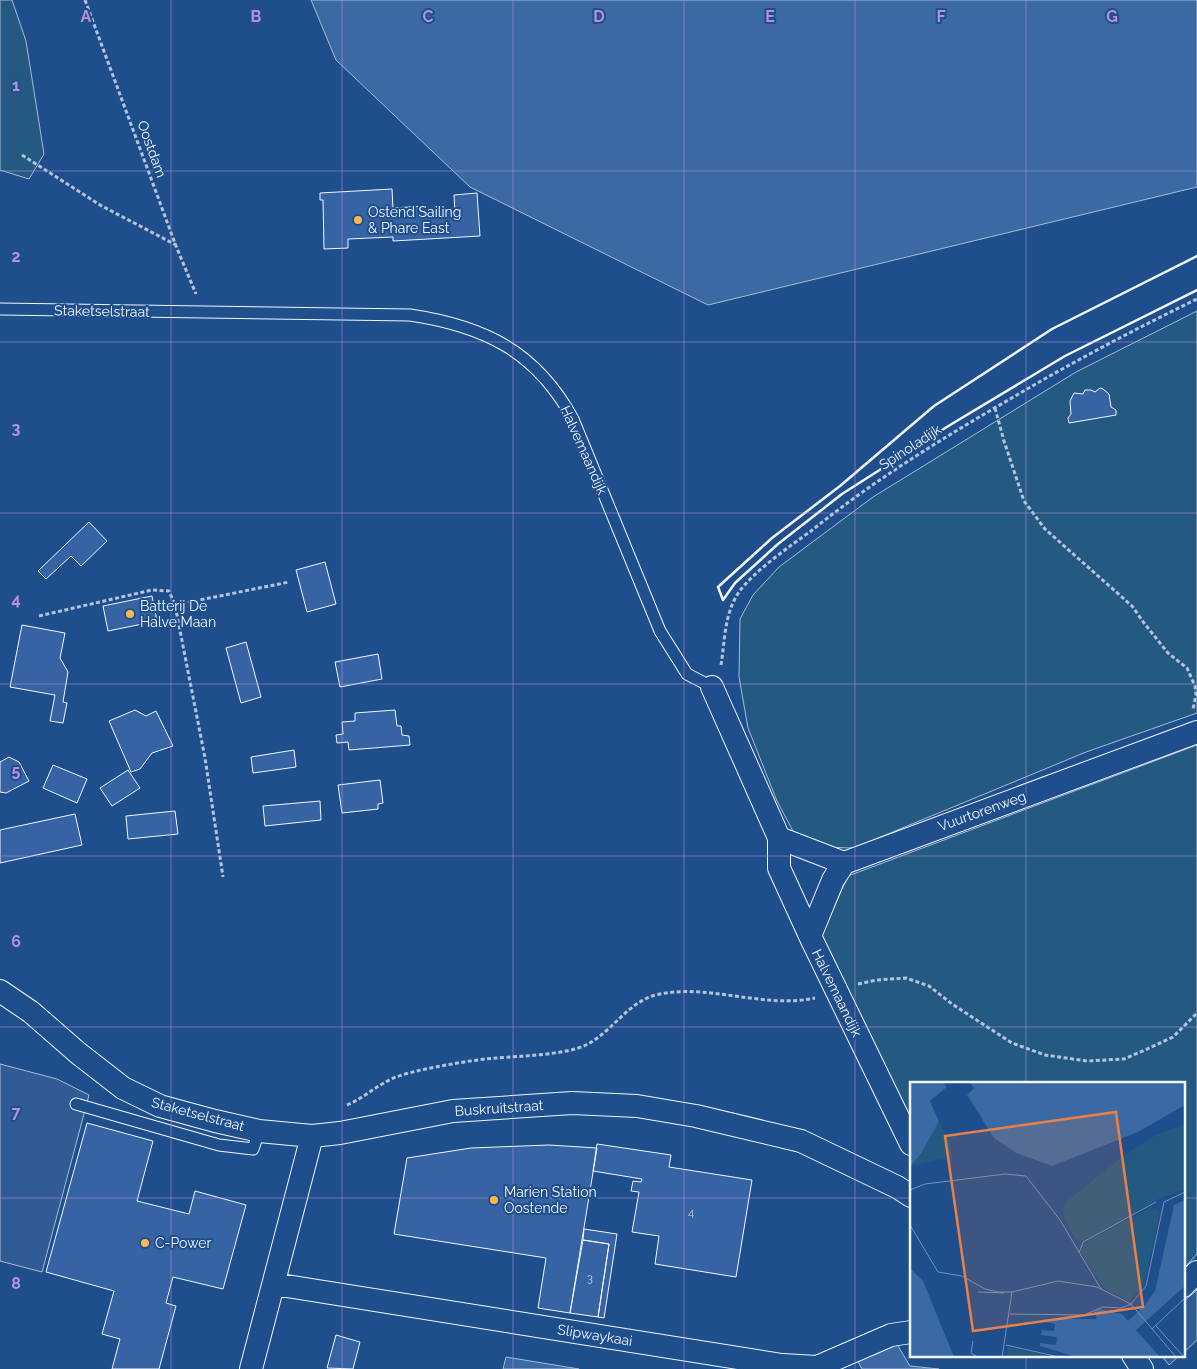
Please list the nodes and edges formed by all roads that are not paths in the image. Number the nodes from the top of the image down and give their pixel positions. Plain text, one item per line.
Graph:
1 (0, 309) edge
2 (203, 312) joint
3 (712, 687) joint
4 (1194, 722) edge
5 (779, 838) junction
6 (844, 863) junction
7 (810, 936) junction
8 (0, 991) edge
9 (76, 1104) dead end
10 (259, 1130) junction
11 (312, 1136) junction
12 (910, 1142) edge
13 (910, 1195) edge
14 (1197, 1272) edge
15 (274, 1284) junction
16 (1184, 1285) edge
17 (901, 1333) edge
18 (1134, 1356) edge
19 (251, 1369) edge
20 (1142, 1369) edge

1 - 2 lane, Staketselstraat
2 - 3 lane, Halvemaandijk
3 - 5 street, Halvemaandijk
4 - 6 street, Vuurtorenweg
5 - 6 street
5 - 7 street, Halvemaandijk
6 - 7 street
7 - 12 street, Halvemaandijk
8 - 10 street, Staketselstraat
9 - 10 lane
10 - 11 street, Staketselstraat
11 - 13 street, Buskruitstraat
11 - 15 street
14 - 16 street
15 - 17 street, Slipwaykaai
15 - 19 street
18 - 20 street

